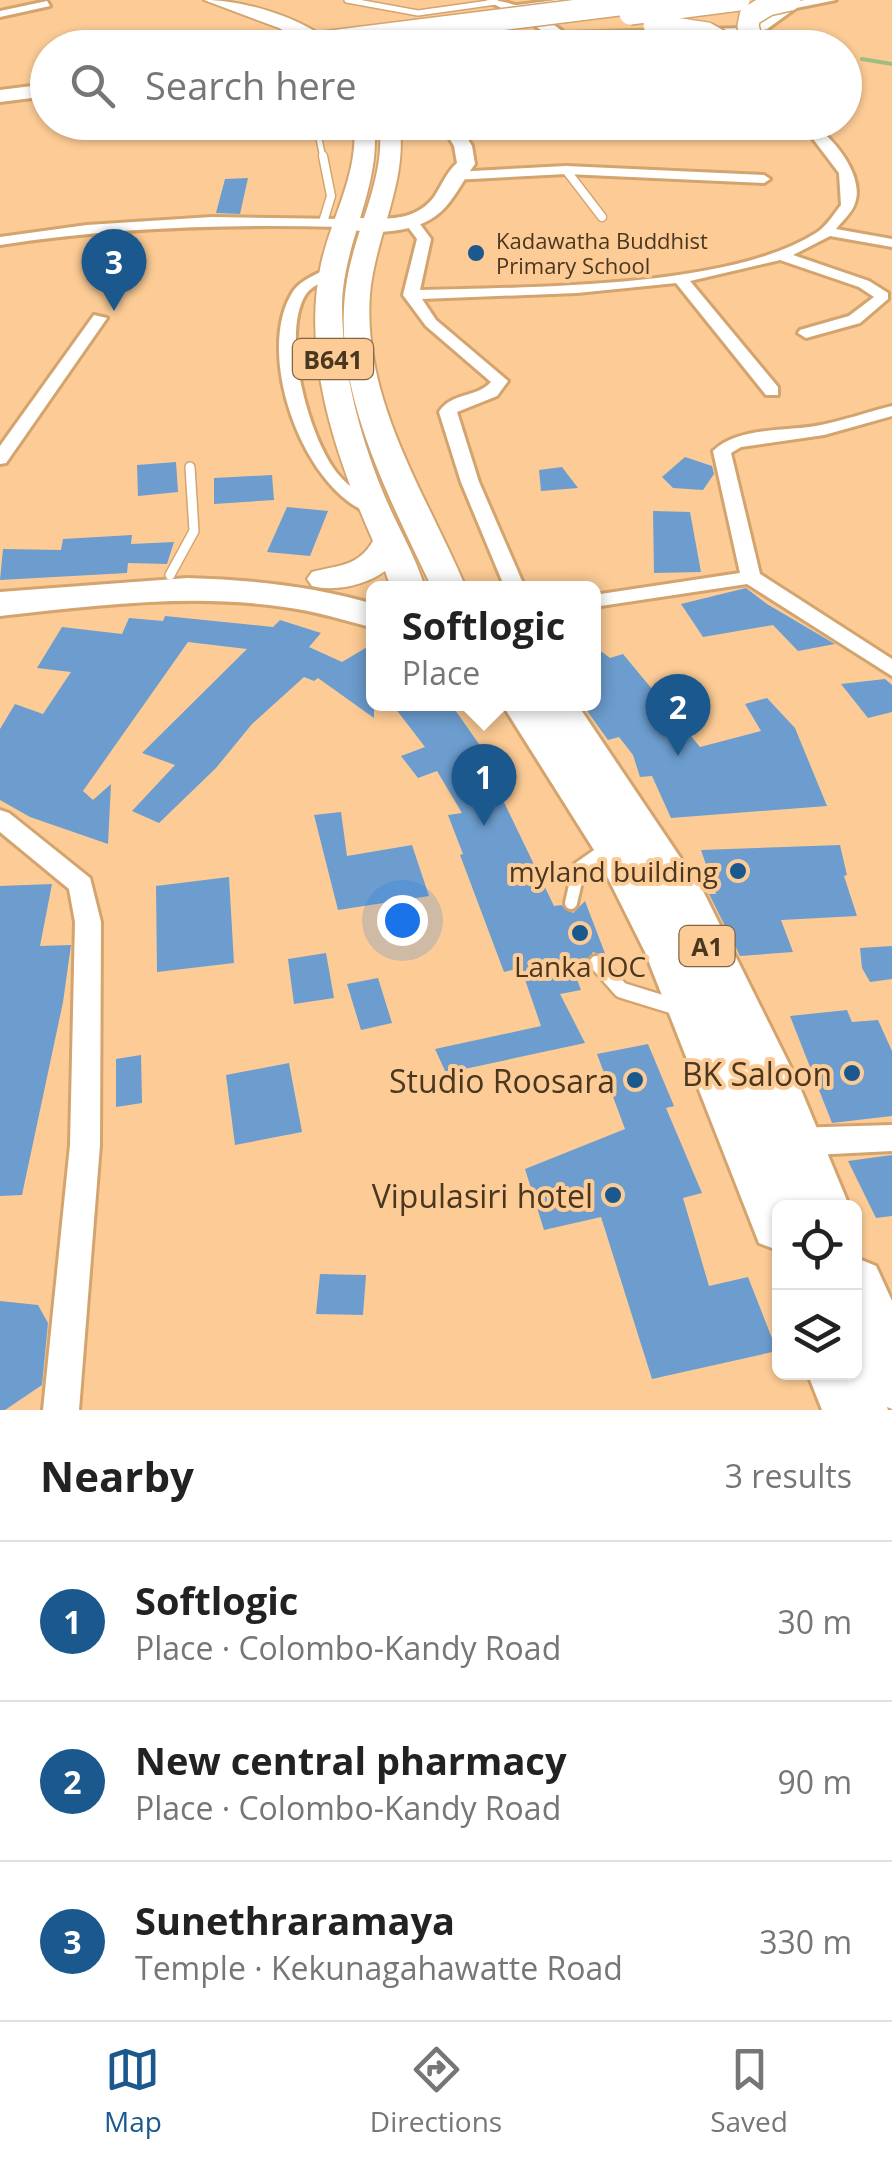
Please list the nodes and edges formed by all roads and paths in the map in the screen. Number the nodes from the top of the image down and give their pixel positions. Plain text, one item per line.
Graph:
1 (212, 0) edge
2 (347, 0) edge
3 (381, 0) edge
4 (414, 0) edge
5 (586, 0) edge
6 (626, 0) edge
7 (658, 0) edge
8 (738, 0) edge
9 (790, 0) edge
10 (831, 0) edge
11 (190, 1) edge
12 (557, 1) edge
13 (499, 3) edge
14 (47, 4) dead end
15 (0, 14) edge
16 (267, 30) edge
17 (296, 30) edge
18 (348, 30) edge
19 (404, 30) edge
20 (509, 30) edge
21 (542, 30) edge
22 (547, 30) edge
23 (687, 30) edge
24 (749, 30) edge
25 (750, 30) edge
26 (30, 77) edge
27 (0, 81) edge
28 (30, 92) edge
29 (0, 96) edge
30 (320, 140) edge
31 (367, 140) edge
32 (391, 140) edge
33 (460, 140) edge
34 (824, 140) edge
35 (566, 170) junction
36 (454, 176) junction
37 (764, 179) dead end
38 (602, 217) dead end
39 (333, 222) junction
40 (412, 222) junction
41 (372, 224) junction
42 (828, 232) junction
43 (0, 242) edge
44 (892, 243) edge
45 (778, 255) junction
46 (331, 272) junction
47 (681, 279) junction
48 (412, 295) junction
49 (100, 318) dead end
50 (806, 333) dead end
51 (772, 390) dead end
52 (892, 411) edge
53 (0, 459) edge
54 (190, 467) dead end
55 (374, 509) junction
56 (388, 544) junction
57 (170, 575) junction
58 (751, 576) junction
59 (324, 579) junction
60 (405, 581) edge
61 (441, 581) edge
62 (512, 581) edge
63 (0, 588) edge
64 (601, 600) edge
65 (366, 603) edge
66 (0, 604) edge
67 (366, 605) edge
68 (892, 670) edge
69 (508, 711) edge
70 (529, 711) edge
71 (561, 711) edge
72 (557, 758) junction
73 (0, 819) edge
74 (614, 844) junction
75 (571, 903) dead end
76 (596, 962) dead end
77 (697, 1014) junction
78 (892, 1138) edge
79 (792, 1142) junction
80 (817, 1200) edge
81 (772, 1203) edge
82 (855, 1290) edge
83 (892, 1376) edge
84 (843, 1380) edge
85 (62, 1410) edge
86 (856, 1410) edge

1 - 17 main road
2 - 13 lane
3 - 18 highway, bridge
4 - 6 highway, bridge
5 - 12 street
7 - 19 highway, bridge
8 - 20 highway, bridge
9 - 24 highway, bridge
10 - 25 street
11 - 16 main road
12 - 13 street
13 - 22 street
14 - 15 street
21 - 23 highway, bridge
26 - 27 highway
28 - 29 highway
30 - 39 lane
31 - 39 main road, B641
32 - 41 main road, B641
33 - 36 street
34 - 42 street
35 - 36 street
35 - 37 street
35 - 38 lane
36 - 40 street
39 - 41 street
39 - 43 street
39 - 46 main road, B641
40 - 41 street
40 - 48 street
41 - 61 main road, B641
42 - 44 street
42 - 45 street
45 - 47 street
45 - 50 street
46 - 55 main road, B641
46 - 55 street
47 - 48 street
47 - 51 street
48 - 62 street
49 - 53 street
52 - 58 street
54 - 57 lane
55 - 56 main road, B641
56 - 59 main road
56 - 60 main road, B641
57 - 59 highway
57 - 63 highway
58 - 64 street
58 - 68 street
59 - 65 highway
66 - 67 highway
69 - 72 highway, A1
70 - 72 highway, A1
71 - 79 highway, A1
72 - 74 highway, A1
73 - 85 street
74 - 75 lane
74 - 77 highway, A1
76 - 77 lane
77 - 81 highway, A1
78 - 79 street
79 - 80 highway, A1
82 - 83 highway
84 - 86 highway

